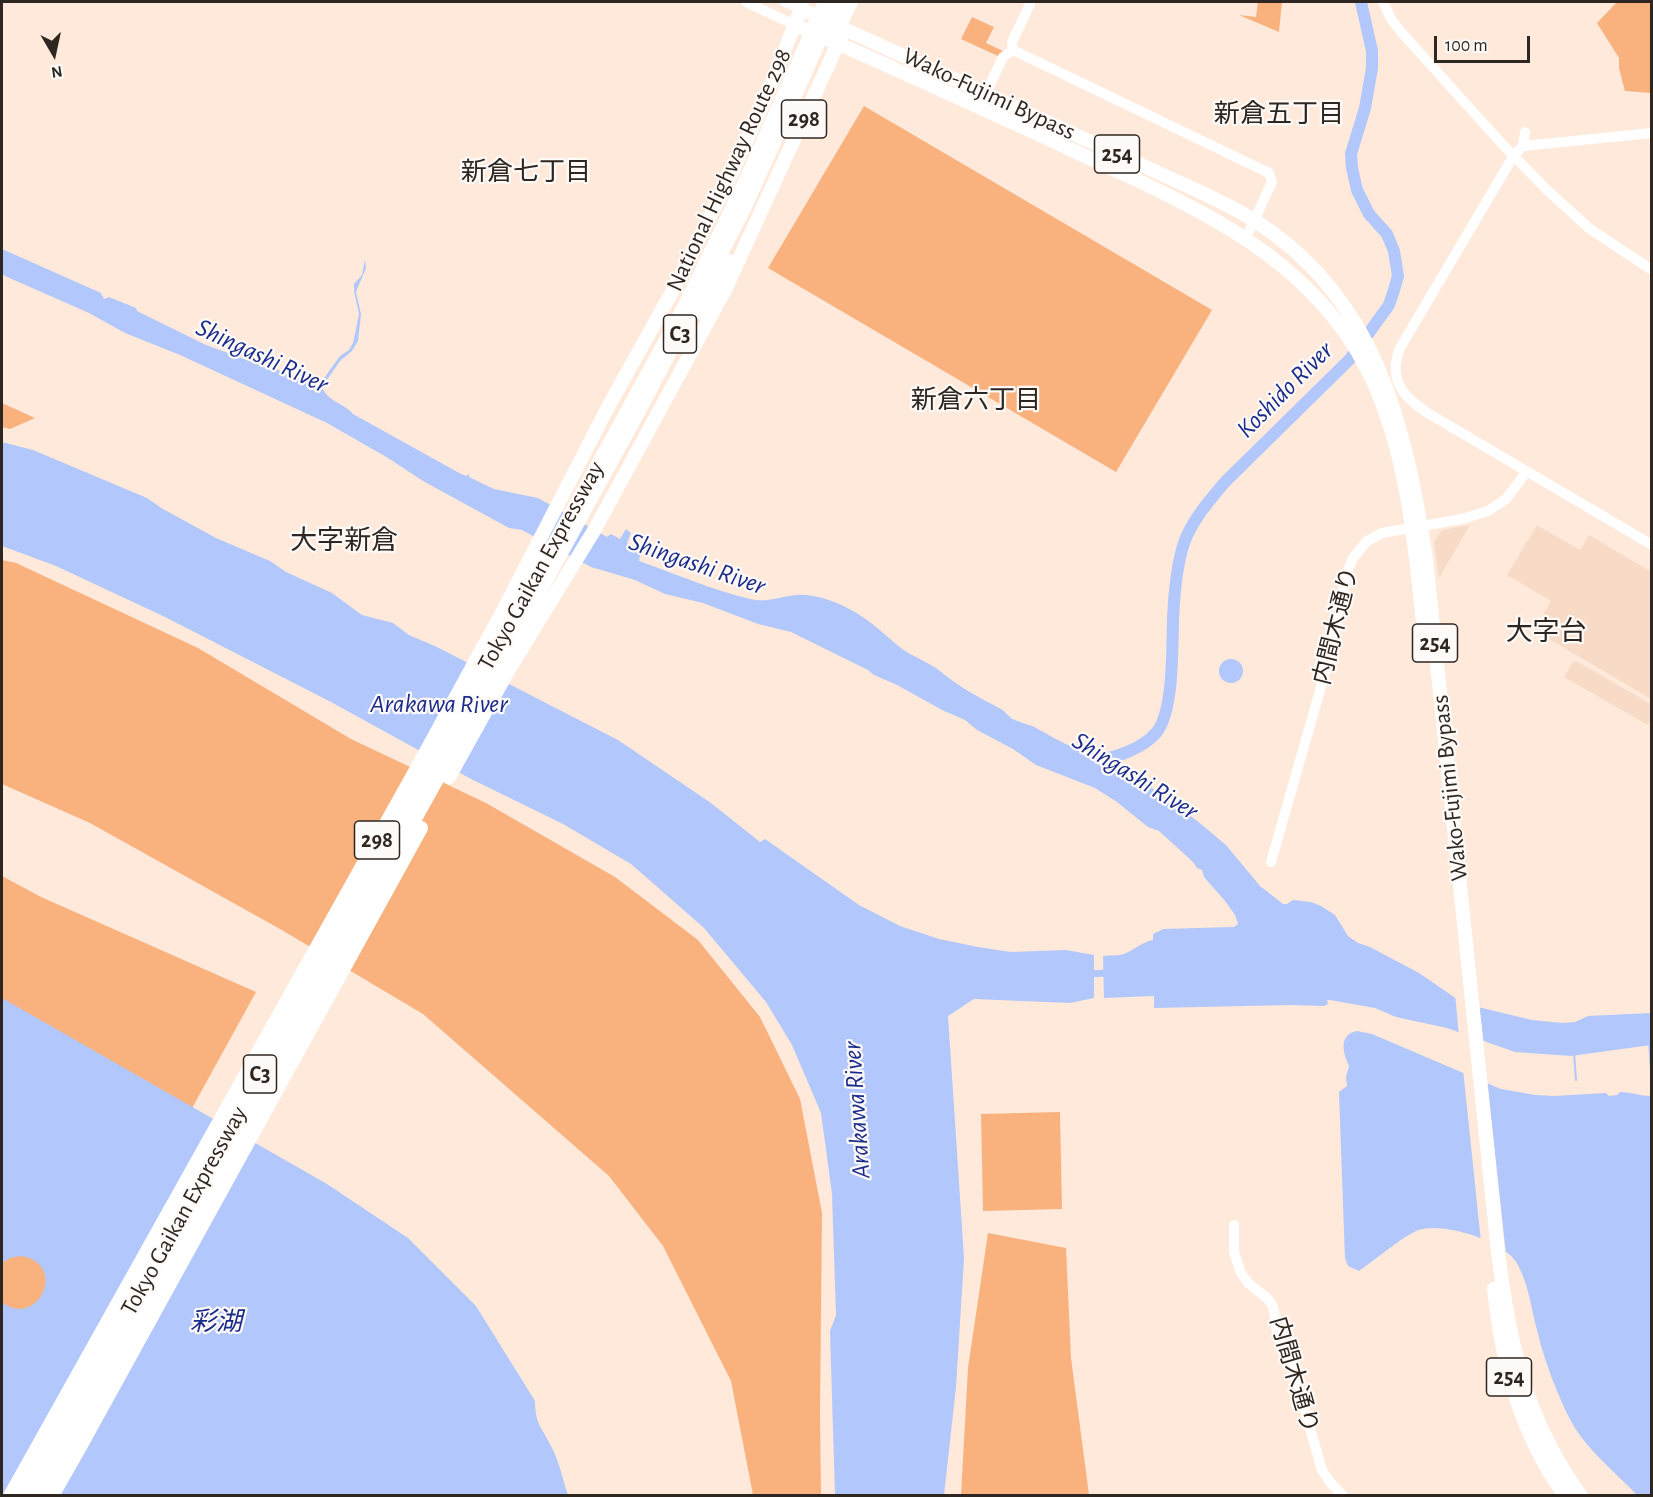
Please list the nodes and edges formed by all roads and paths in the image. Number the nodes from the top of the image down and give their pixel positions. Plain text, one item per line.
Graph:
1 (746, 2) edge
2 (784, 2) edge
3 (825, 2) edge
4 (837, 2) edge
5 (851, 2) edge
6 (857, 2) edge
7 (1031, 2) edge
8 (1383, 2) edge
9 (806, 4) edge
10 (795, 25) junction
11 (839, 26) junction
12 (819, 35) junction
13 (838, 43) junction
14 (1013, 50) junction
15 (820, 84) junction
16 (987, 93) junction
17 (763, 104) junction
18 (1525, 132) dead end
19 (1652, 134) edge
20 (1523, 147) junction
21 (1514, 155) junction
22 (750, 173) junction
23 (730, 177) junction
24 (745, 207) junction
25 (1254, 220) junction
26 (1246, 238) junction
27 (1652, 270) edge
28 (1365, 352) junction
29 (1527, 471) junction
30 (1416, 527) junction
31 (1652, 545) edge
32 (528, 602) junction
33 (1272, 859) dead end
34 (1234, 1225) dead end
35 (1493, 1249) junction
36 (10, 1496) edge
37 (24, 1496) edge
38 (37, 1496) edge
39 (52, 1496) edge
40 (1343, 1496) edge
41 (1565, 1496) edge
42 (1581, 1496) edge

1 - 10 street
2 - 9 street
3 - 22 highway, Tokyo Gaikan Expressway / C3
4 - 24 highway, Tokyo Gaikan Expressway / C3
5 - 24 highway
6 - 11 street
7 - 14 street
8 - 21 street
9 - 10 highway, National Highway Route 298 / 298
9 - 11 highway, Wako-Fujimi Bypass / 254
9 - 22 highway
10 - 12 highway, Wako-Fujimi Bypass / 254
10 - 17 highway, National Highway Route 298 / 298
11 - 12 highway
11 - 13 highway, National Highway Route 298 / 298
11 - 16 highway, Wako-Fujimi Bypass / 254
12 - 13 highway, Wako-Fujimi Bypass / 254
12 - 17 highway
13 - 15 highway, National Highway Route 298 / 298
13 - 26 highway, Wako-Fujimi Bypass / 254
14 - 16 street
14 - 25 street
15 - 32 highway
15 - 39 highway, National Highway Route 298 / 298
16 - 25 highway, Wako-Fujimi Bypass / 254
17 - 23 highway, National Highway Route 298 / 298
18 - 20 street
19 - 20 street
20 - 21 street
21 - 27 street
21 - 29 street
22 - 32 highway, Tokyo Gaikan Expressway / C3
23 - 32 highway
23 - 36 highway, National Highway Route 298 / 298
24 - 32 highway, Tokyo Gaikan Expressway / C3
25 - 26 street
25 - 28 highway, Wako-Fujimi Bypass / 254
26 - 28 highway, Wako-Fujimi Bypass / 254
28 - 30 highway, Wako-Fujimi Bypass / 254
29 - 30 street, 内間木通り
29 - 31 street
30 - 33 street, 内間木通り
30 - 35 highway, Wako-Fujimi Bypass / 254
32 - 37 highway, Tokyo Gaikan Expressway / C3
32 - 38 highway, Tokyo Gaikan Expressway / C3
34 - 40 street, 内間木通り
35 - 41 highway, Wako-Fujimi Bypass / 254
35 - 42 highway, Wako-Fujimi Bypass / 254

